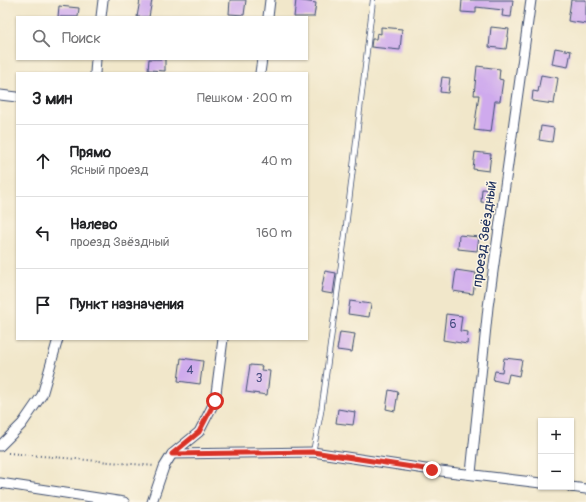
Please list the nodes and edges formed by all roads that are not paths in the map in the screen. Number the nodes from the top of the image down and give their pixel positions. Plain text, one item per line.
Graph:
1 (103, 0) edge
2 (270, 0) edge
3 (372, 0) edge
4 (531, 0) edge
5 (101, 16) edge
6 (268, 16) edge
7 (96, 60) edge
8 (262, 60) edge
9 (95, 72) edge
10 (260, 72) edge
11 (0, 95) edge
12 (16, 97) edge
13 (58, 340) edge
14 (224, 340) edge
15 (0, 446) edge
16 (313, 452) junction
17 (172, 454) junction
18 (471, 473) junction
19 (0, 483) edge
20 (538, 483) edge
21 (574, 487) edge
22 (586, 488) edge
23 (124, 502) edge
24 (152, 502) edge

1 - 5 street
2 - 6 street
3 - 16 lane
4 - 18 street, проезд Звёздный
7 - 9 street
8 - 10 street
11 - 12 street
13 - 15 street
14 - 17 street
16 - 17 street
16 - 18 street
17 - 24 street
18 - 20 street
19 - 23 street
21 - 22 street

